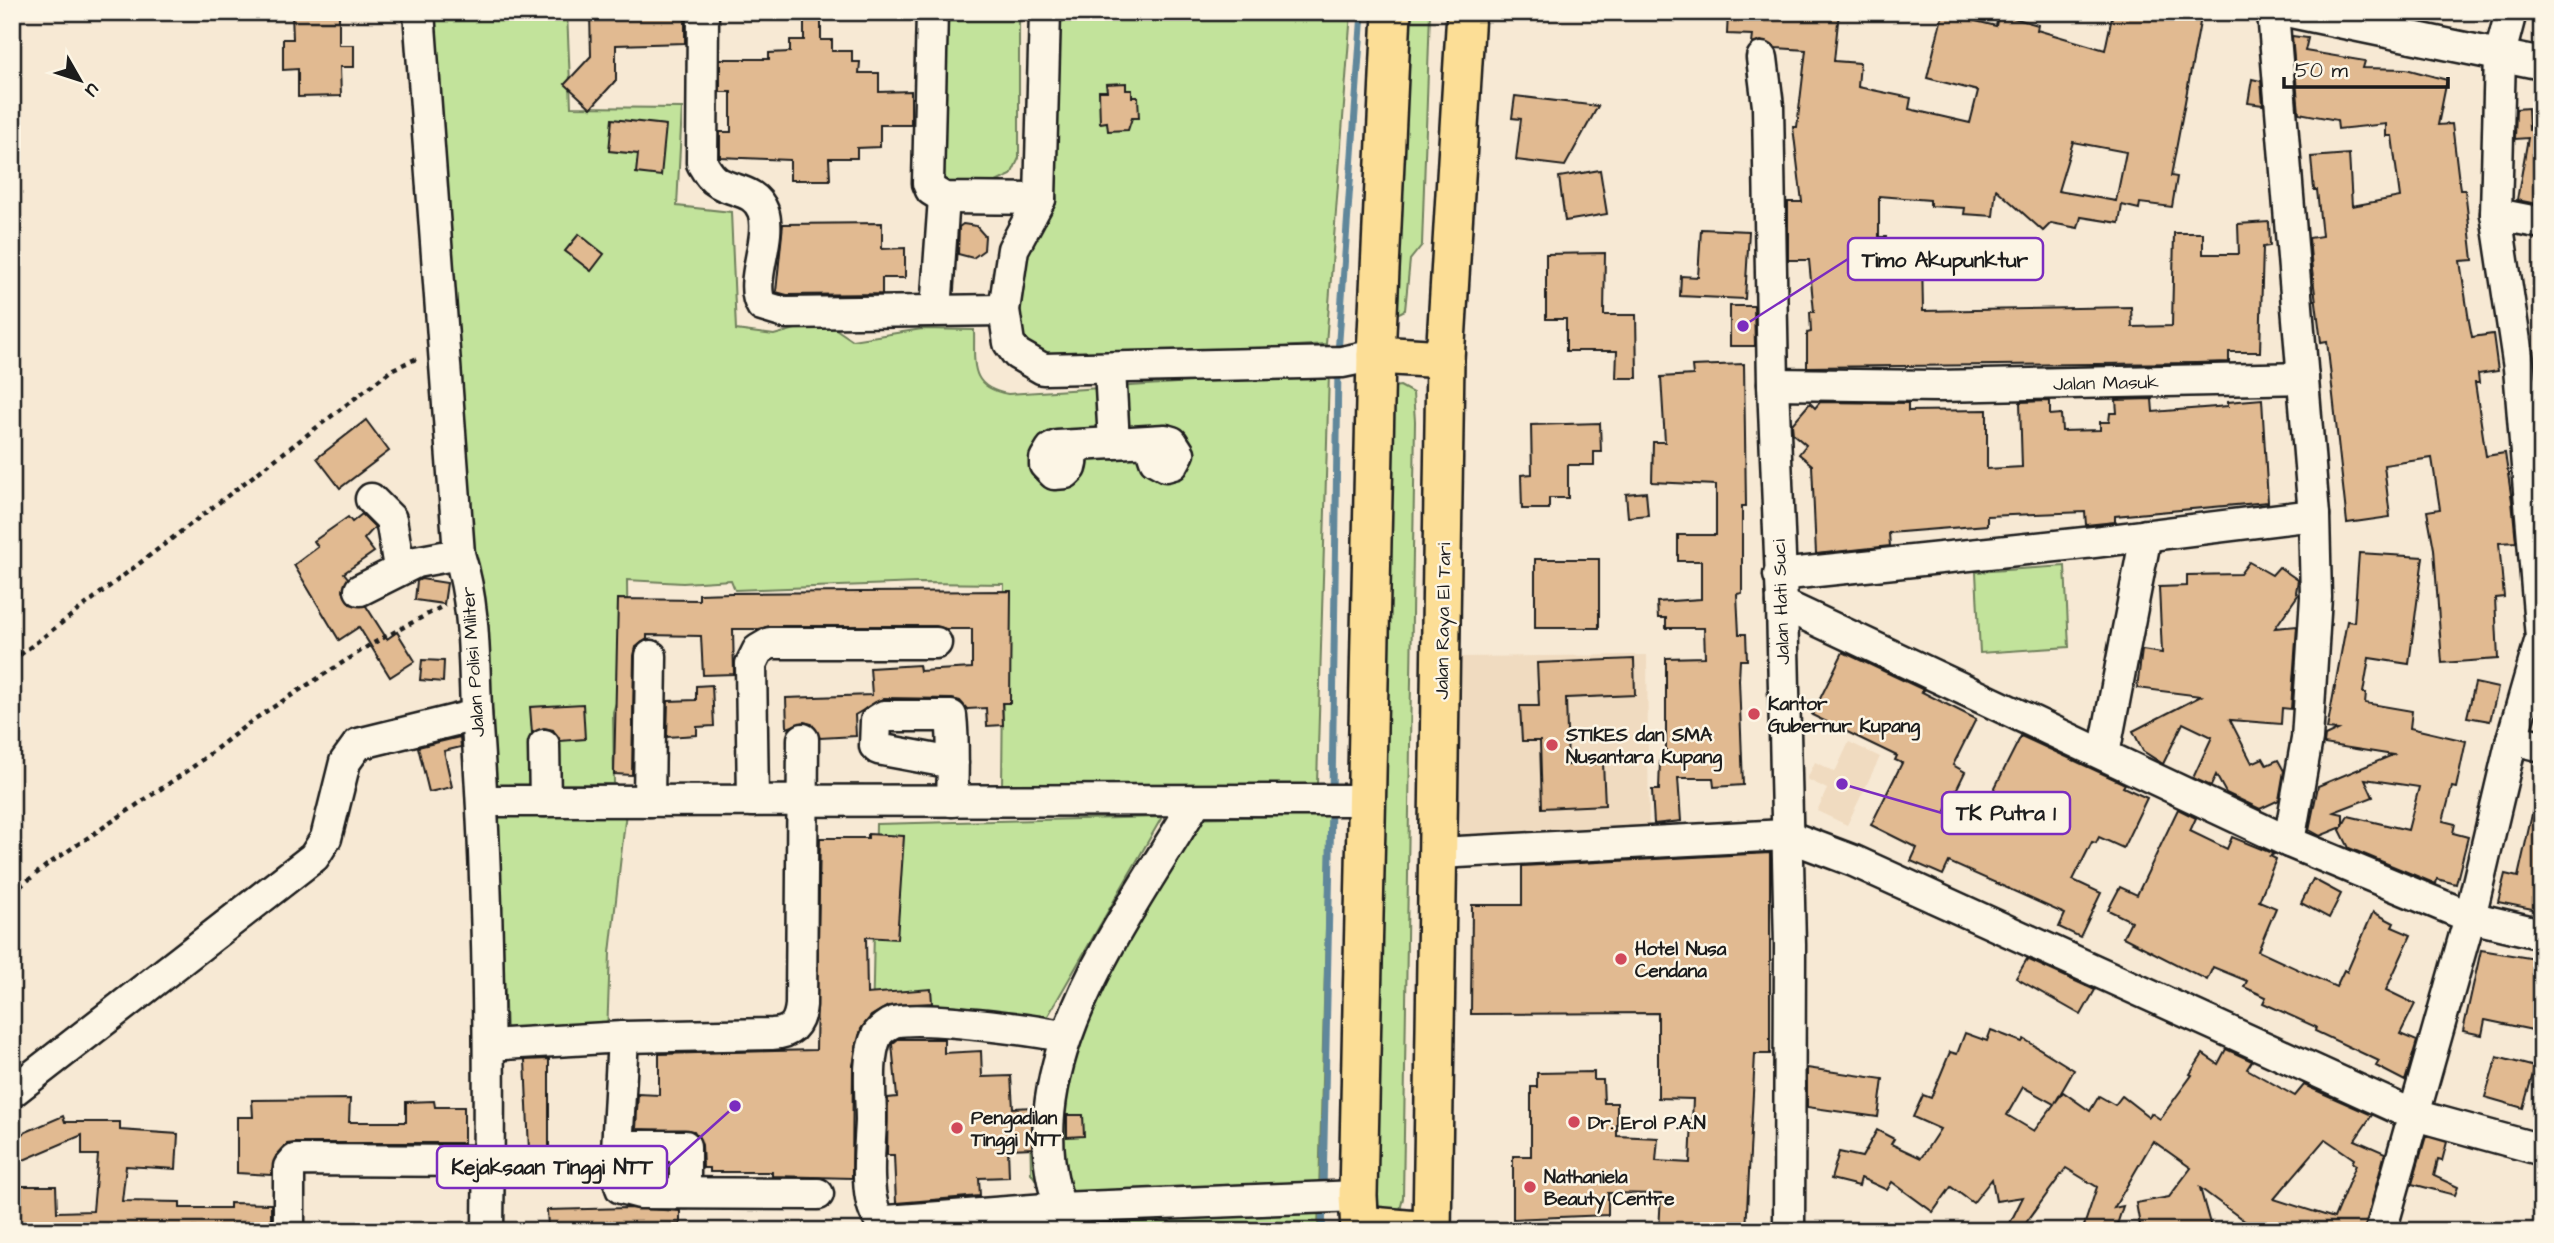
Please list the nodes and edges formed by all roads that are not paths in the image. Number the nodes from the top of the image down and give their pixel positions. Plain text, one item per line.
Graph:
1 (419, 12) edge
2 (703, 12) edge
3 (932, 12) edge
4 (1045, 12) edge
5 (1392, 12) edge
6 (1466, 12) edge
7 (2273, 12) edge
8 (2291, 12) edge
9 (2511, 12) edge
10 (2500, 54) junction
11 (1762, 58) dead end
12 (2542, 64) edge
13 (944, 198) junction
14 (1040, 199) junction
15 (2496, 214) junction
16 (2542, 223) edge
17 (936, 310) junction
18 (1004, 310) junction
19 (1376, 355) junction
20 (1445, 359) junction
21 (1110, 369) junction
22 (2530, 371) edge
23 (2303, 378) junction
24 (1773, 384) junction
25 (1166, 440) dead end
26 (1114, 443) junction
27 (1057, 446) dead end
28 (2535, 494) edge
29 (371, 499) dead end
30 (2314, 515) junction
31 (2146, 535) junction
32 (459, 554) junction
33 (399, 568) junction
34 (1779, 575) junction
35 (360, 590) dead end
36 (1782, 604) junction
37 (2541, 638) edge
38 (936, 643) dead end
39 (651, 656) dead end
40 (476, 715) junction
41 (803, 739) dead end
42 (2512, 739) junction
43 (544, 745) dead end
44 (2542, 746) edge
45 (2104, 754) junction
46 (953, 763) dead end
47 (545, 801) junction
48 (649, 801) junction
49 (753, 801) junction
50 (803, 801) junction
51 (952, 801) junction
52 (1196, 801) junction
53 (1345, 801) junction
54 (482, 802) junction
55 (1785, 835) junction
56 (2289, 842) junction
57 (1439, 853) junction
58 (2470, 917) junction
59 (2542, 934) edge
60 (623, 1037) junction
61 (1066, 1037) junction
62 (489, 1045) junction
63 (12, 1092) edge
64 (2412, 1114) junction
65 (618, 1146) junction
66 (2542, 1150) edge
67 (489, 1161) junction
68 (685, 1193) junction
69 (818, 1194) dead end
70 (1343, 1209) edge
71 (1064, 1220) edge
72 (289, 1231) edge
73 (488, 1231) edge
74 (1430, 1231) edge
75 (1790, 1231) edge
76 (2381, 1231) edge

1 - 32 street, Jalan Polisi Militer
2 - 17 street
3 - 13 street
4 - 14 street
5 - 19 main road
6 - 20 main road, Jalan Raya El Tari
7 - 23 street
8 - 10 street
9 - 10 street
10 - 12 street
10 - 15 street
11 - 24 street, Jalan Hati Suci
13 - 14 street
13 - 17 street
14 - 18 street
15 - 16 street
15 - 22 street
17 - 18 street
18 - 21 street
19 - 20 main road
19 - 21 street
19 - 53 main road
20 - 57 main road, Jalan Raya El Tari
21 - 26 street
22 - 28 street
23 - 24 street, Jalan Masuk
23 - 30 street
24 - 34 street, Jalan Hati Suci
25 - 26 street
26 - 27 street
28 - 37 street
29 - 33 street
30 - 31 street
30 - 56 street
31 - 34 street
31 - 45 street
32 - 33 street
32 - 40 street, Jalan Polisi Militer
33 - 35 street
34 - 36 street, Jalan Hati Suci
36 - 45 street
36 - 55 street, Jalan Hati Suci
37 - 42 street
38 - 49 street
39 - 48 street
40 - 54 street, Jalan Polisi Militer
40 - 63 street
41 - 50 street
42 - 44 street
42 - 58 street
43 - 47 street
45 - 56 street
46 - 51 street
47 - 48 street
47 - 54 street
48 - 49 street
49 - 50 street
50 - 51 street
50 - 60 street
51 - 52 street
52 - 53 street
52 - 61 street
53 - 70 main road
54 - 62 street, Jalan Polisi Militer
55 - 57 street
55 - 64 street
55 - 75 street, Jalan Hati Suci
56 - 58 street
57 - 74 main road, Jalan Raya El Tari
58 - 59 street
58 - 64 street
60 - 62 street
60 - 65 street
61 - 71 street
61 - 71 street
62 - 67 street, Jalan Polisi Militer
64 - 66 street
64 - 76 street
65 - 68 street
65 - 68 street
67 - 72 street
67 - 73 street, Jalan Polisi Militer
68 - 69 street
70 - 71 street
70 - 74 main road

